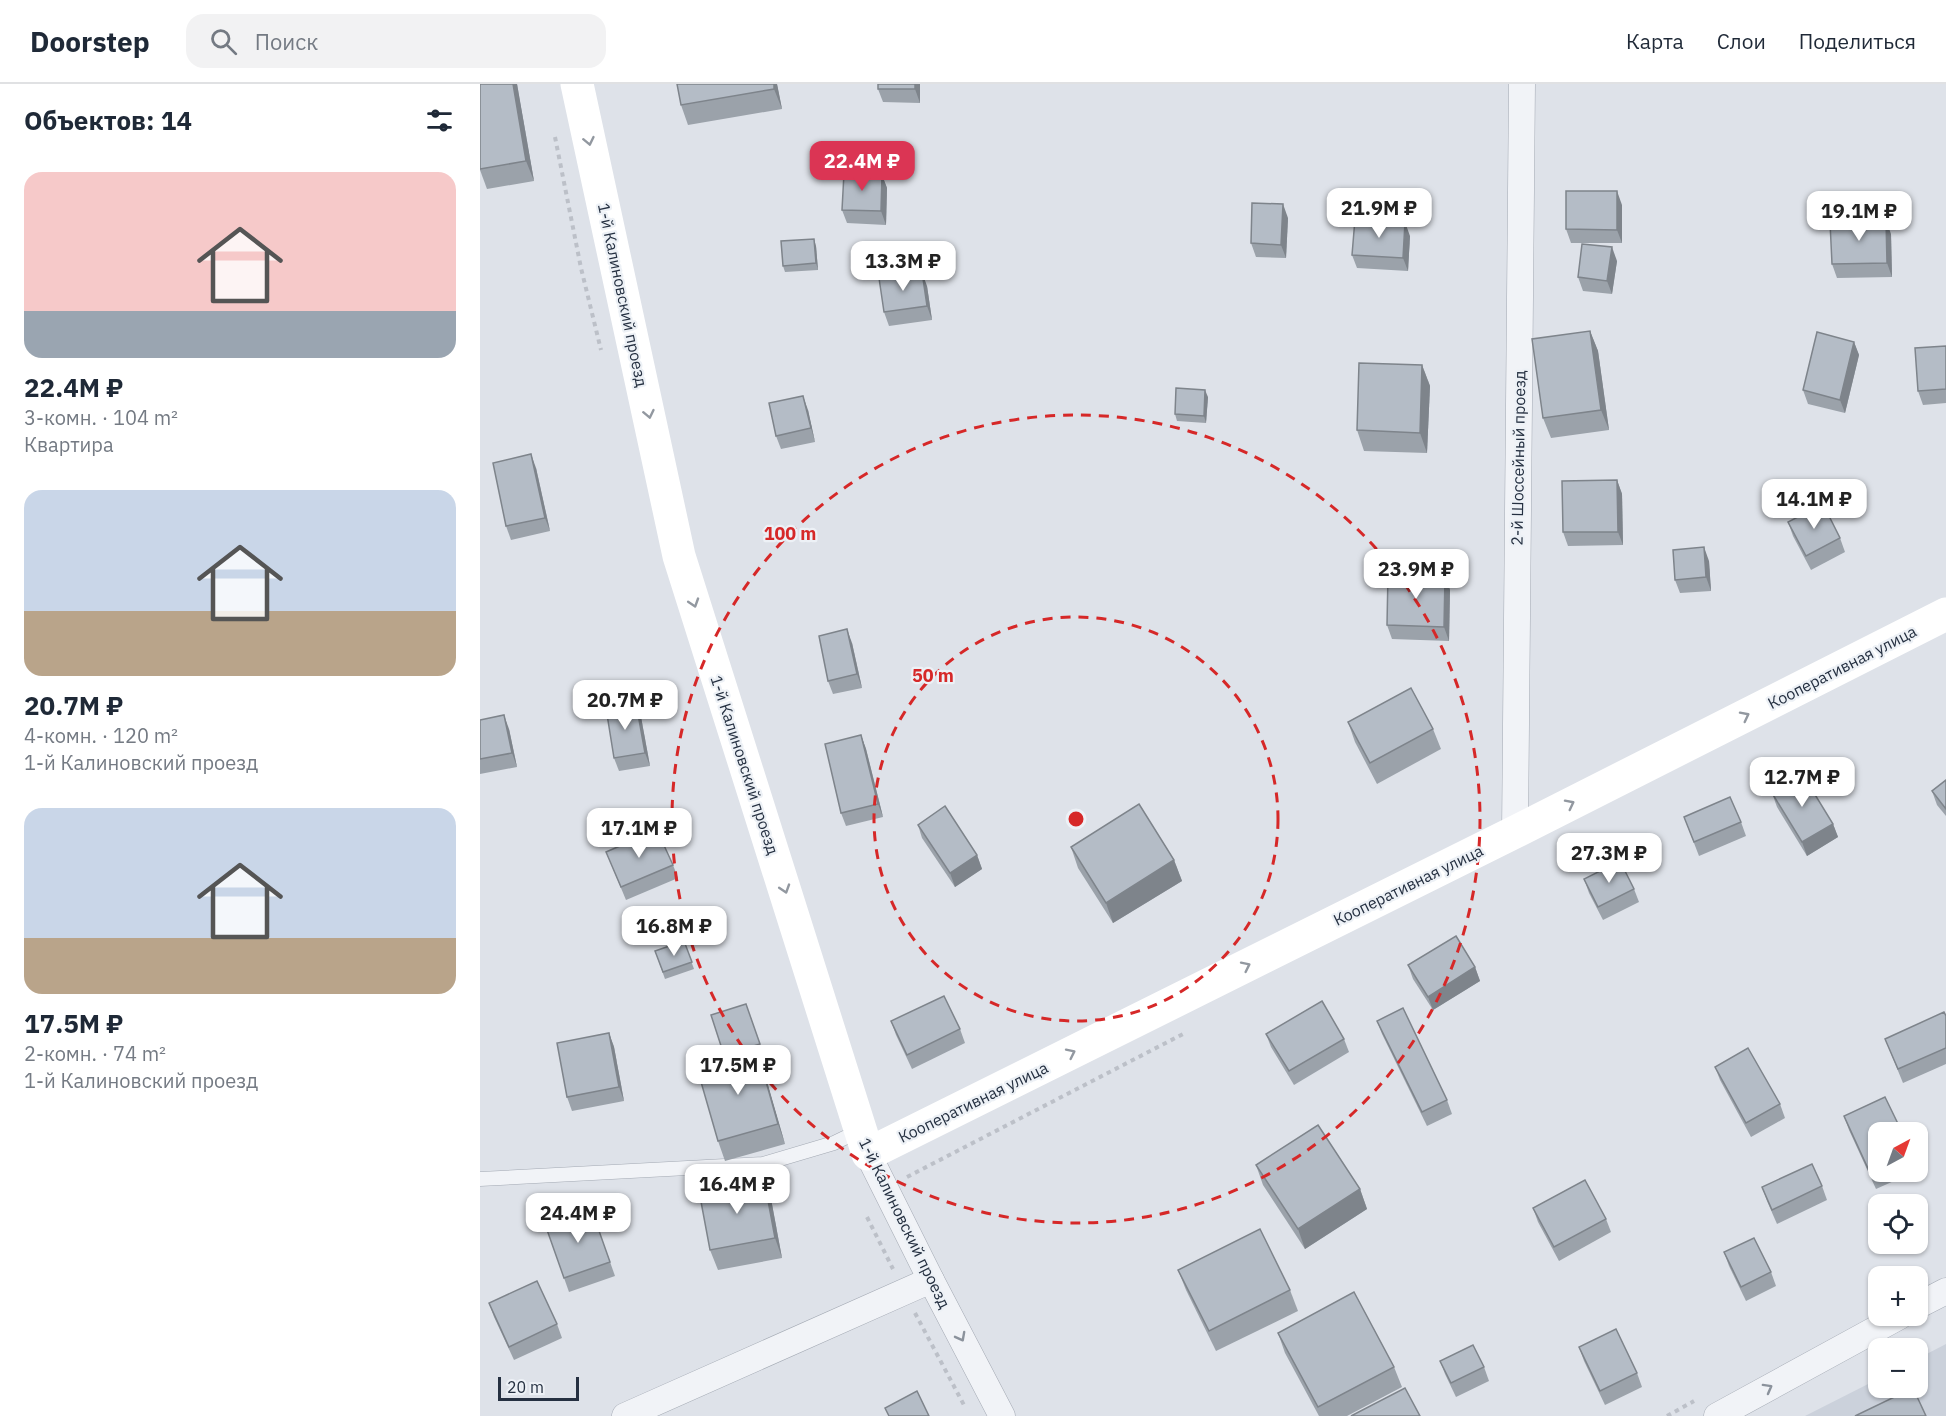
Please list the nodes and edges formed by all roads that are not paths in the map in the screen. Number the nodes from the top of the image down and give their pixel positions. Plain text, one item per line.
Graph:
1 (577, 84) edge
2 (1522, 84) edge
3 (1946, 615) edge
4 (1515, 832) junction
5 (864, 1142) junction
6 (480, 1179) edge
7 (931, 1280) junction
8 (1946, 1291) edge
9 (1928, 1300) edge
10 (1882, 1326) edge
11 (625, 1416) edge
12 (1002, 1416) edge
13 (1717, 1416) edge

1 -> 5 street, 1-й Калиновский проезд
2 - 4 street, 2-й Шоссейный проезд
4 -> 3 street, Кооперативная улица
5 -> 4 street, Кооперативная улица
5 - 6 lane
5 - 7 street, 1-й Калиновский проезд
7 - 11 street
7 -> 12 street, 1-й Калиновский проезд
8 - 9 street
13 -> 10 street

